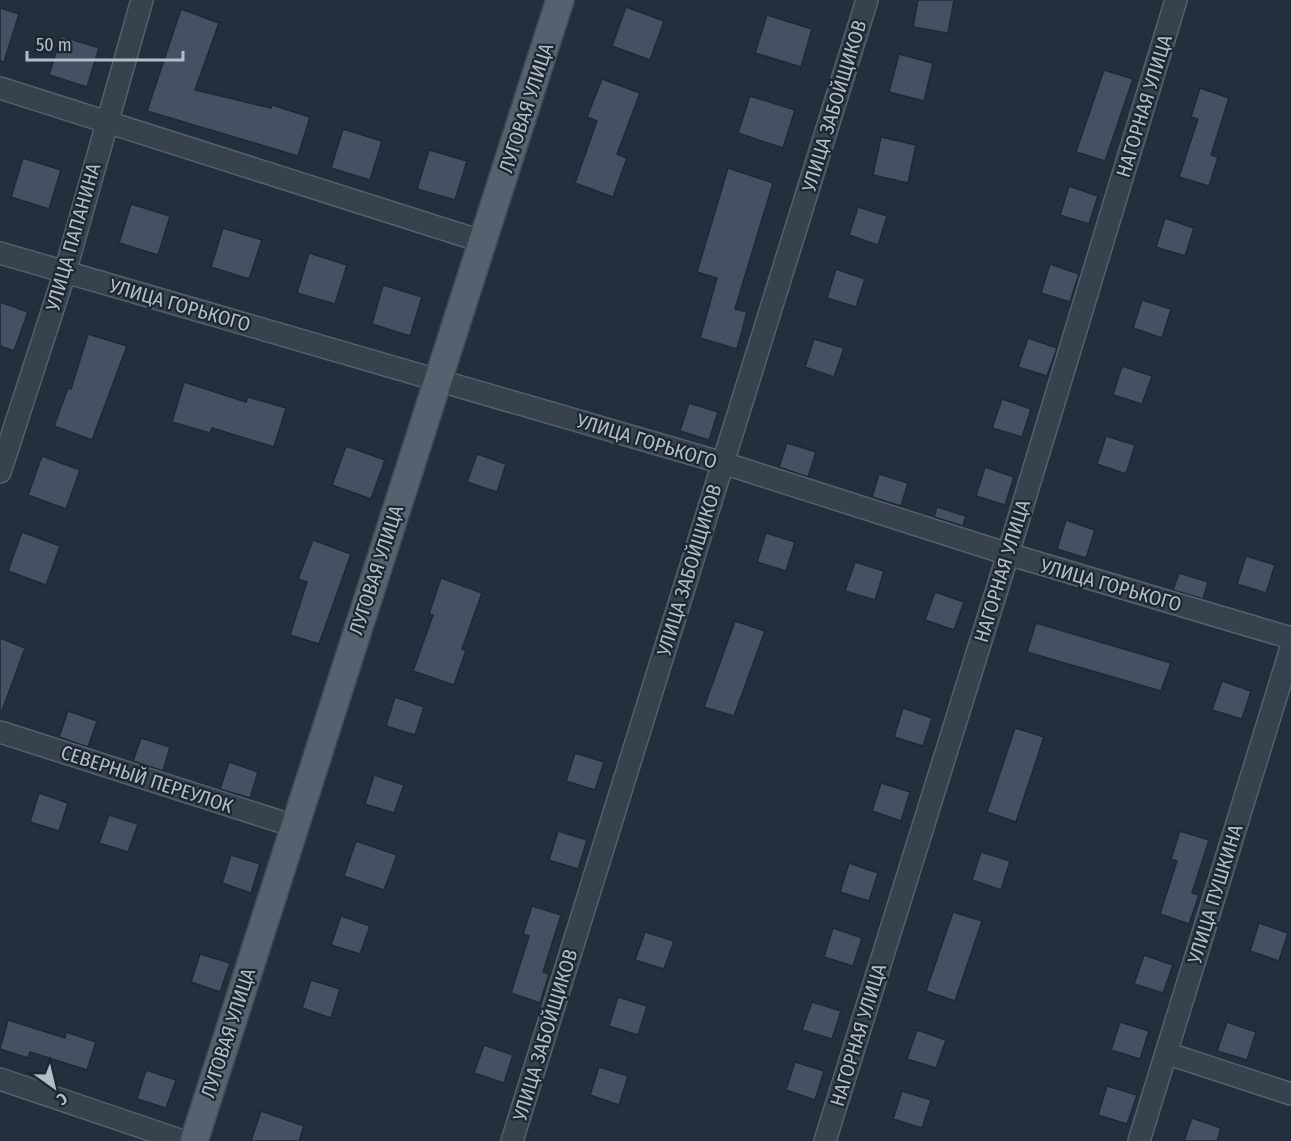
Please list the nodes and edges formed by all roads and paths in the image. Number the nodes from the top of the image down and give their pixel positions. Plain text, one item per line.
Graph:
1 (142, 0) edge
2 (560, 0) edge
3 (867, 0) edge
4 (1176, 0) edge
5 (0, 88) edge
6 (106, 121) junction
7 (484, 242) junction
8 (0, 253) edge
9 (65, 273) junction
10 (438, 379) junction
11 (723, 463) junction
12 (0, 472) edge
13 (1008, 554) junction
14 (1291, 638) edge
15 (1291, 648) edge
16 (0, 732) edge
17 (294, 826) junction
18 (1166, 1053) junction
19 (0, 1079) edge
20 (1291, 1094) edge
21 (183, 1141) edge
22 (194, 1141) edge
23 (512, 1141) edge
24 (825, 1141) edge
25 (1139, 1141) edge

1 - 6 street, УЛИЦА ПАПАНИНА
2 - 7 main road, ЛУГОВАЯ УЛИЦА
3 - 11 street, УЛИЦА ЗАБОЙЩИКОВ
4 - 13 street, НАГОРНАЯ УЛИЦА
5 - 6 street
6 - 7 street
6 - 9 street, УЛИЦА ПАПАНИНА
7 - 10 main road, ЛУГОВАЯ УЛИЦА
8 - 9 street, УЛИЦА ГОРЬКОГО
9 - 10 street, УЛИЦА ГОРЬКОГО
9 - 12 street, УЛИЦА ПАПАНИНА
10 - 11 street, УЛИЦА ГОРЬКОГО
10 - 17 main road, ЛУГОВАЯ УЛИЦА
11 - 13 street, УЛИЦА ГОРЬКОГО
11 - 23 street, УЛИЦА ЗАБОЙЩИКОВ
13 - 14 street, УЛИЦА ГОРЬКОГО
13 - 24 street, НАГОРНАЯ УЛИЦА
15 - 18 street, УЛИЦА ПУШКИНА
16 - 17 street, СЕВЕРНЫЙ ПЕРЕУЛОК
17 - 22 main road, ЛУГОВАЯ УЛИЦА
18 - 20 street
18 - 25 street, УЛИЦА ПУШКИНА
19 - 21 street

